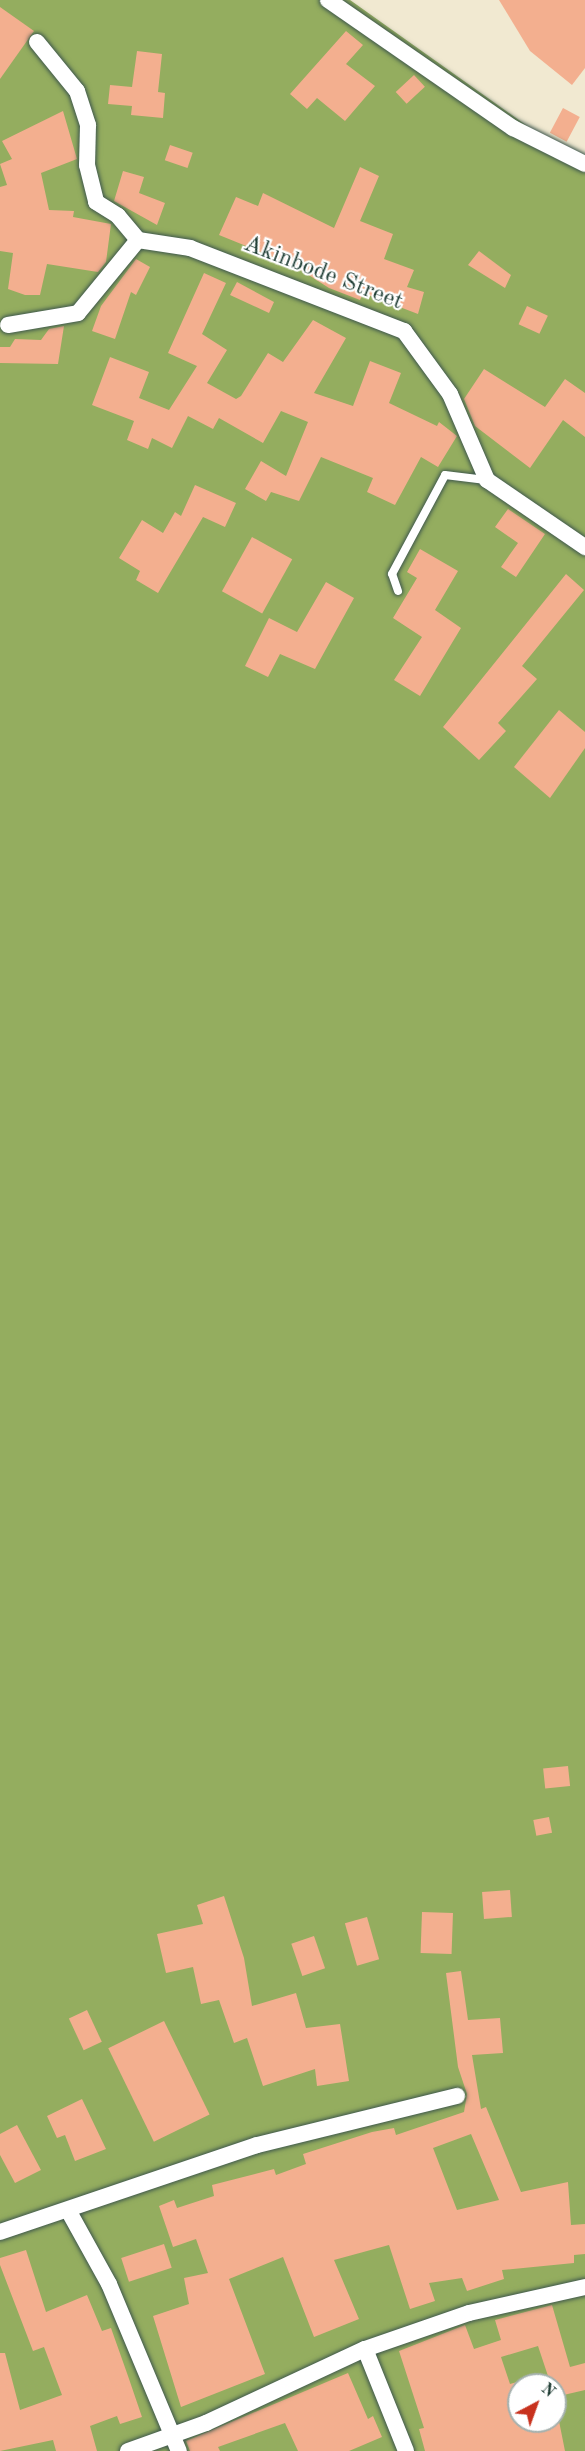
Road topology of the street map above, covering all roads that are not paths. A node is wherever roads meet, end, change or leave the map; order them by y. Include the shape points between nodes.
1 (328, 0) edge
2 (37, 42) dead end
3 (585, 164) edge
4 (138, 240) junction
5 (8, 326) dead end
6 (487, 480) junction
7 (585, 547) edge
8 (398, 591) dead end
9 (457, 2096) dead end
10 (68, 2210) junction
11 (0, 2232) edge
12 (585, 2287) edge
13 (365, 2349) junction
14 (173, 2431) junction
15 (128, 2451) edge
16 (179, 2451) edge
17 (406, 2451) edge

1 - 3 street via 513,128
2 - 4 street via 77,91 88,125 87,165 96,202 118,216
4 - 5 street via 78,313
4 - 6 street, Akinbode Street via 190,248 404,331 450,394
6 - 7 street
6 - 8 lane via 445,475 392,574
9 - 10 street via 257,2145
10 - 11 street
10 - 14 street via 109,2284 156,2405
12 - 13 street via 469,2313
13 - 14 street via 206,2422
13 - 17 street
14 - 15 street
14 - 16 street

